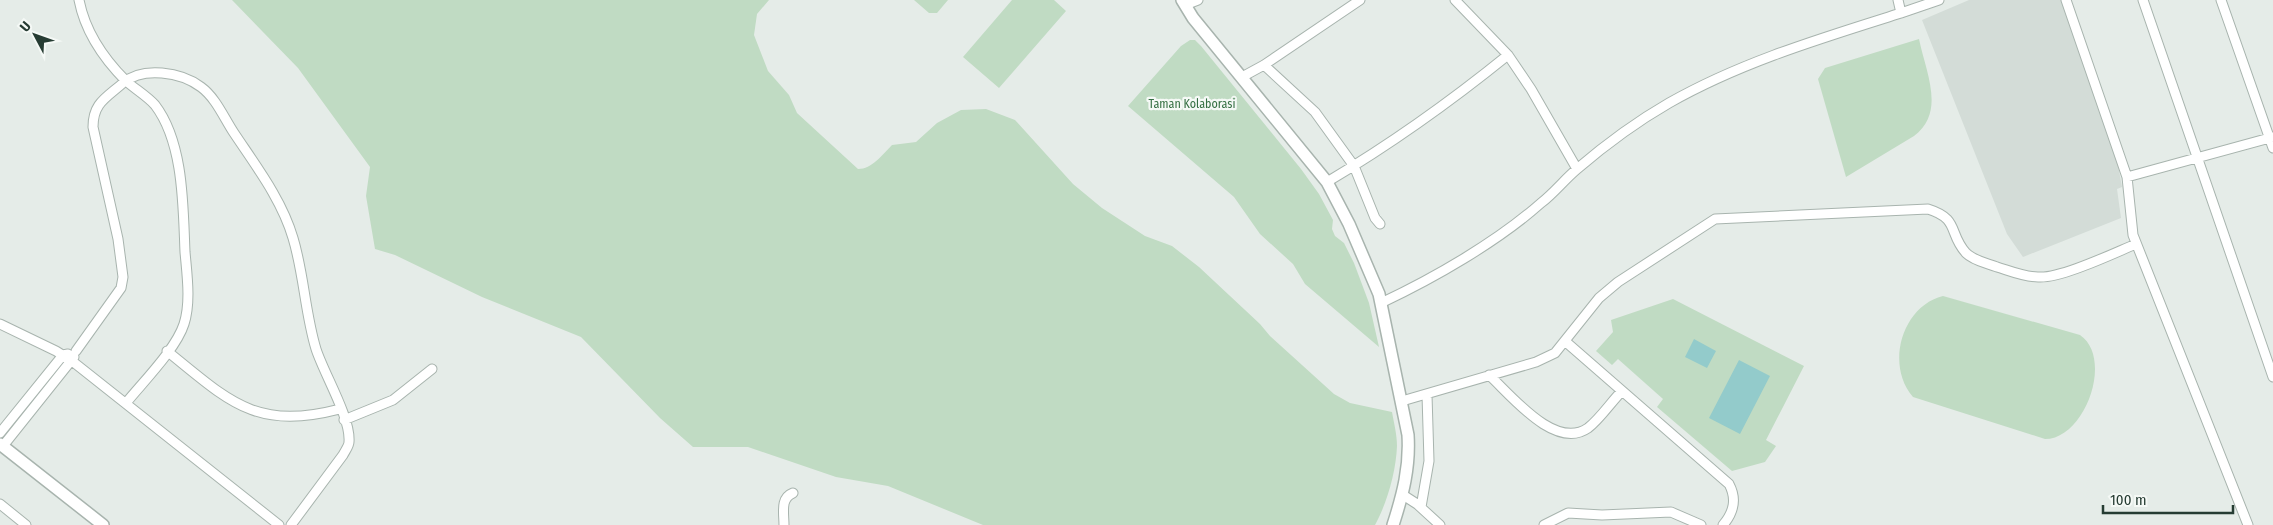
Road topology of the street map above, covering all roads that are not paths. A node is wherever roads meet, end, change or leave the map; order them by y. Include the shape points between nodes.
1 (79, 0) edge
2 (1198, 0) edge
3 (1360, 0) edge
4 (1455, 0) edge
5 (1898, 0) edge
6 (1939, 0) edge
7 (2066, 0) edge
8 (2143, 0) edge
9 (2221, 0) edge
10 (1183, 3) edge
11 (1901, 13) junction
12 (1508, 56) junction
13 (1264, 65) junction
14 (1242, 77) junction
15 (126, 80) junction
16 (2271, 138) edge
17 (2273, 148) edge
18 (2197, 157) junction
19 (1354, 166) junction
20 (1577, 169) junction
21 (2127, 177) junction
22 (1327, 182) junction
23 (1380, 224) dead end
24 (2136, 244) junction
25 (1381, 303) junction
26 (0, 324) edge
27 (1566, 342) junction
28 (76, 351) junction
29 (167, 351) junction
30 (63, 355) junction
31 (72, 361) junction
32 (432, 369) dead end
33 (1489, 375) junction
34 (2273, 377) edge
35 (1622, 391) junction
36 (1427, 395) junction
37 (1402, 401) junction
38 (126, 403) junction
39 (340, 409) junction
40 (344, 420) junction
41 (0, 433) edge
42 (2, 445) edge
43 (793, 493) dead end
44 (1403, 495) junction
45 (0, 504) edge
46 (1421, 507) junction
47 (26, 525) edge
48 (103, 525) edge
49 (279, 525) edge
50 (291, 525) edge
51 (784, 525) edge
52 (1393, 525) edge
53 (1440, 525) edge
54 (1544, 525) edge
55 (1701, 525) edge
56 (1723, 525) edge
57 (2248, 525) edge

1 - 15 street via 91,36
2 - 10 street
3 - 13 street
4 - 12 street
5 - 11 street
6 - 11 street
7 - 21 street
8 - 18 street
9 - 16 street
10 - 14 street
11 - 20 street via 1802,44 1707,83 1668,103
12 - 19 street via 1420,123
12 - 20 street via 1531,88
13 - 14 street
13 - 19 street via 1314,112
14 - 22 street
15 - 28 street via 97,105 93,114 120,256 121,288
15 - 29 street via 154,104 163,118 181,183 188,299 185,322
15 - 39 street via 157,72 193,82 212,98 287,220 294,239 316,350
16 - 17 street
16 - 18 street
18 - 21 street
18 - 34 street
19 - 22 street
19 - 23 street
20 - 25 street via 1540,204 1504,231 1454,264
21 - 24 street
22 - 25 street via 1349,224
24 - 27 street via 2039,278 1971,258 1949,220 1942,213 1928,209 1715,219 1618,282 1599,298
24 - 57 street
25 - 37 street
26 - 30 street
27 - 33 street via 1555,353 1536,362
27 - 35 street
28 - 30 street
28 - 31 street
29 - 38 street
29 - 39 street via 223,396 259,413 294,416
30 - 31 street
30 - 41 street
31 - 38 street
31 - 42 street
32 - 40 street via 393,400
33 - 35 street via 1556,432 1574,433 1588,428
33 - 36 street
35 - 56 street via 1729,484 1735,497 1734,505
36 - 37 street
36 - 46 street via 1429,461
37 - 44 street via 1410,456
38 - 49 street
39 - 40 street
40 - 50 street via 350,443
42 - 48 street
43 - 51 street via 784,501
44 - 46 street
44 - 52 street
45 - 47 street
46 - 53 street
54 - 55 street via 1568,513 1671,512

